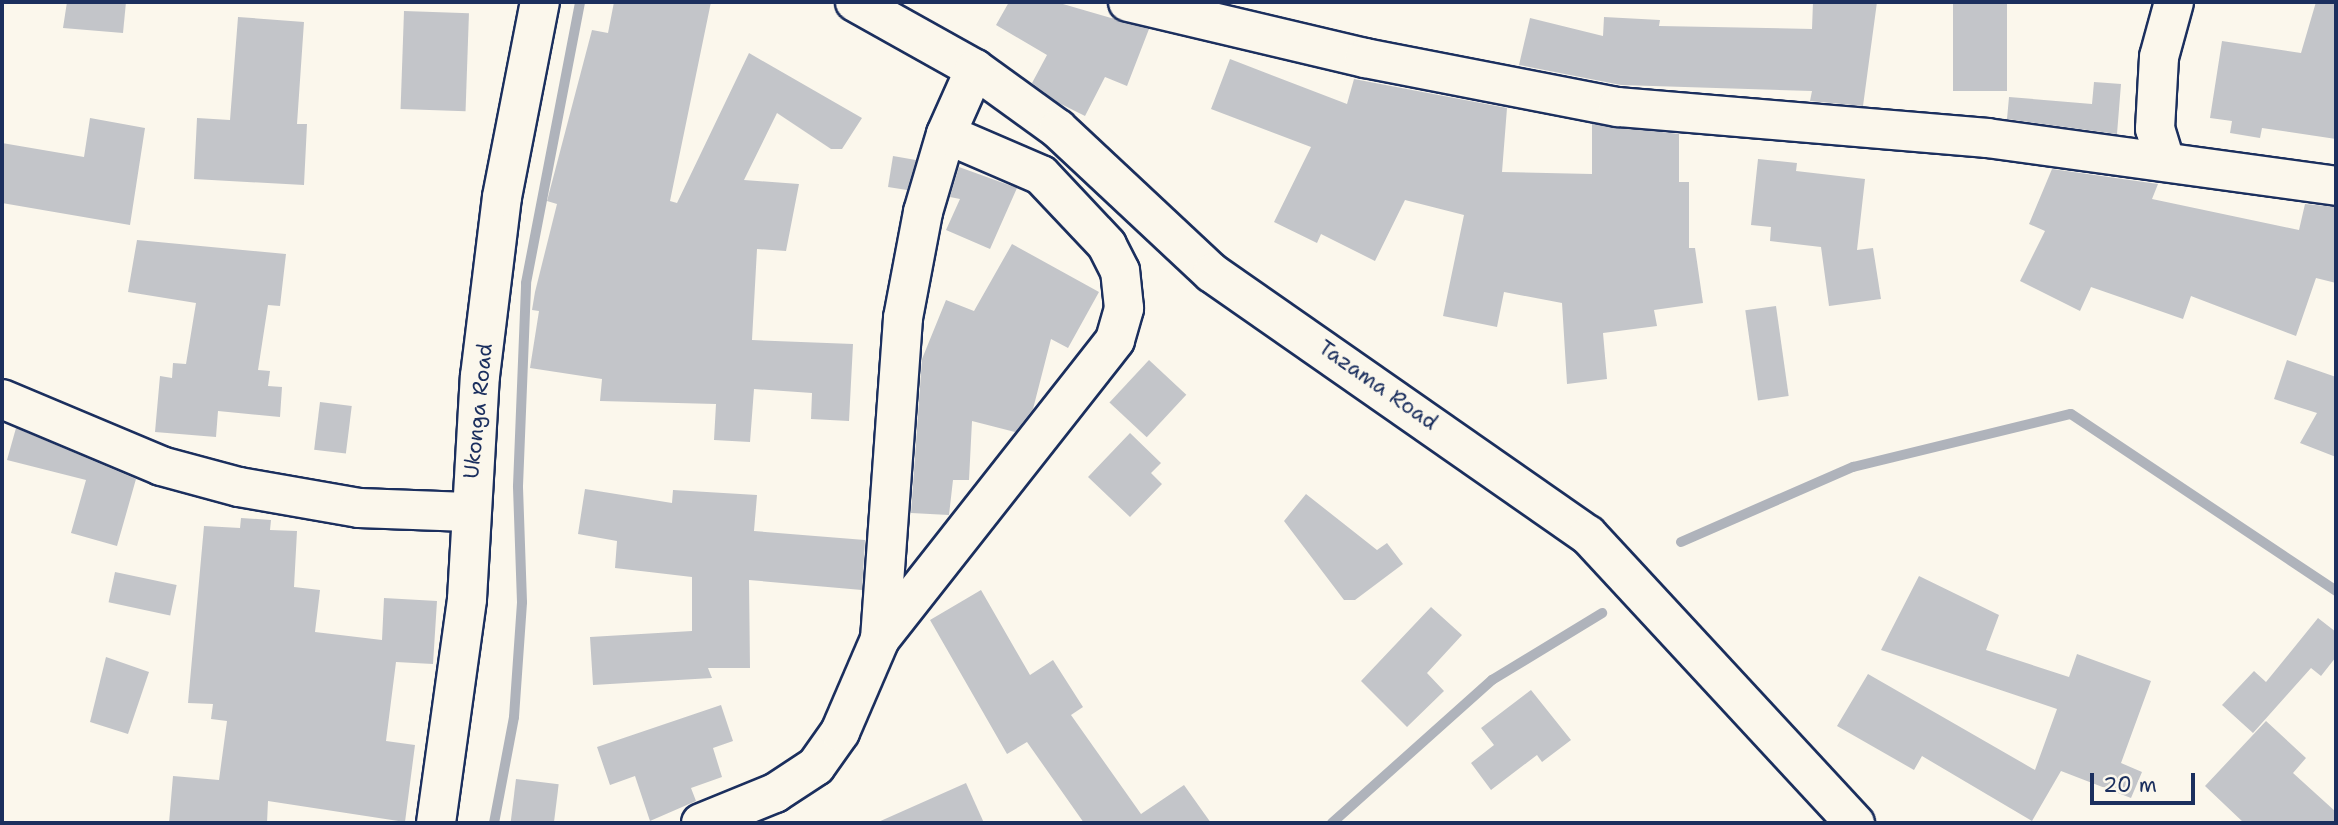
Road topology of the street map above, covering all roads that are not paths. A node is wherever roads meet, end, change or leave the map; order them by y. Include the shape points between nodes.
1 (540, 2) edge
2 (856, 2) edge
3 (1128, 2) edge
4 (2174, 2) edge
5 (975, 69) junction
6 (946, 134) junction
7 (2165, 161) junction
8 (2336, 186) edge
9 (2, 399) edge
10 (468, 512) junction
11 (880, 639) junction
12 (436, 823) edge
13 (701, 823) edge
14 (1855, 823) edge

1 - 10 street, Ukonga Road via 502,197
2 - 5 street, Tazama Road
3 - 7 street via 1327,50 1618,107 1987,138
4 - 7 street via 2159,57 2155,129
5 - 6 street
5 - 14 street, Tazama Road via 1059,129 1212,273 1588,535
6 - 11 street via 903,318
6 - 11 street via 1041,175 1107,245 1120,271 1124,308 1115,340
7 - 8 street
9 - 10 street via 161,466 239,486 359,508
10 - 12 street, Ukonga Road via 467,600
11 - 13 street via 840,732 816,766 775,793

